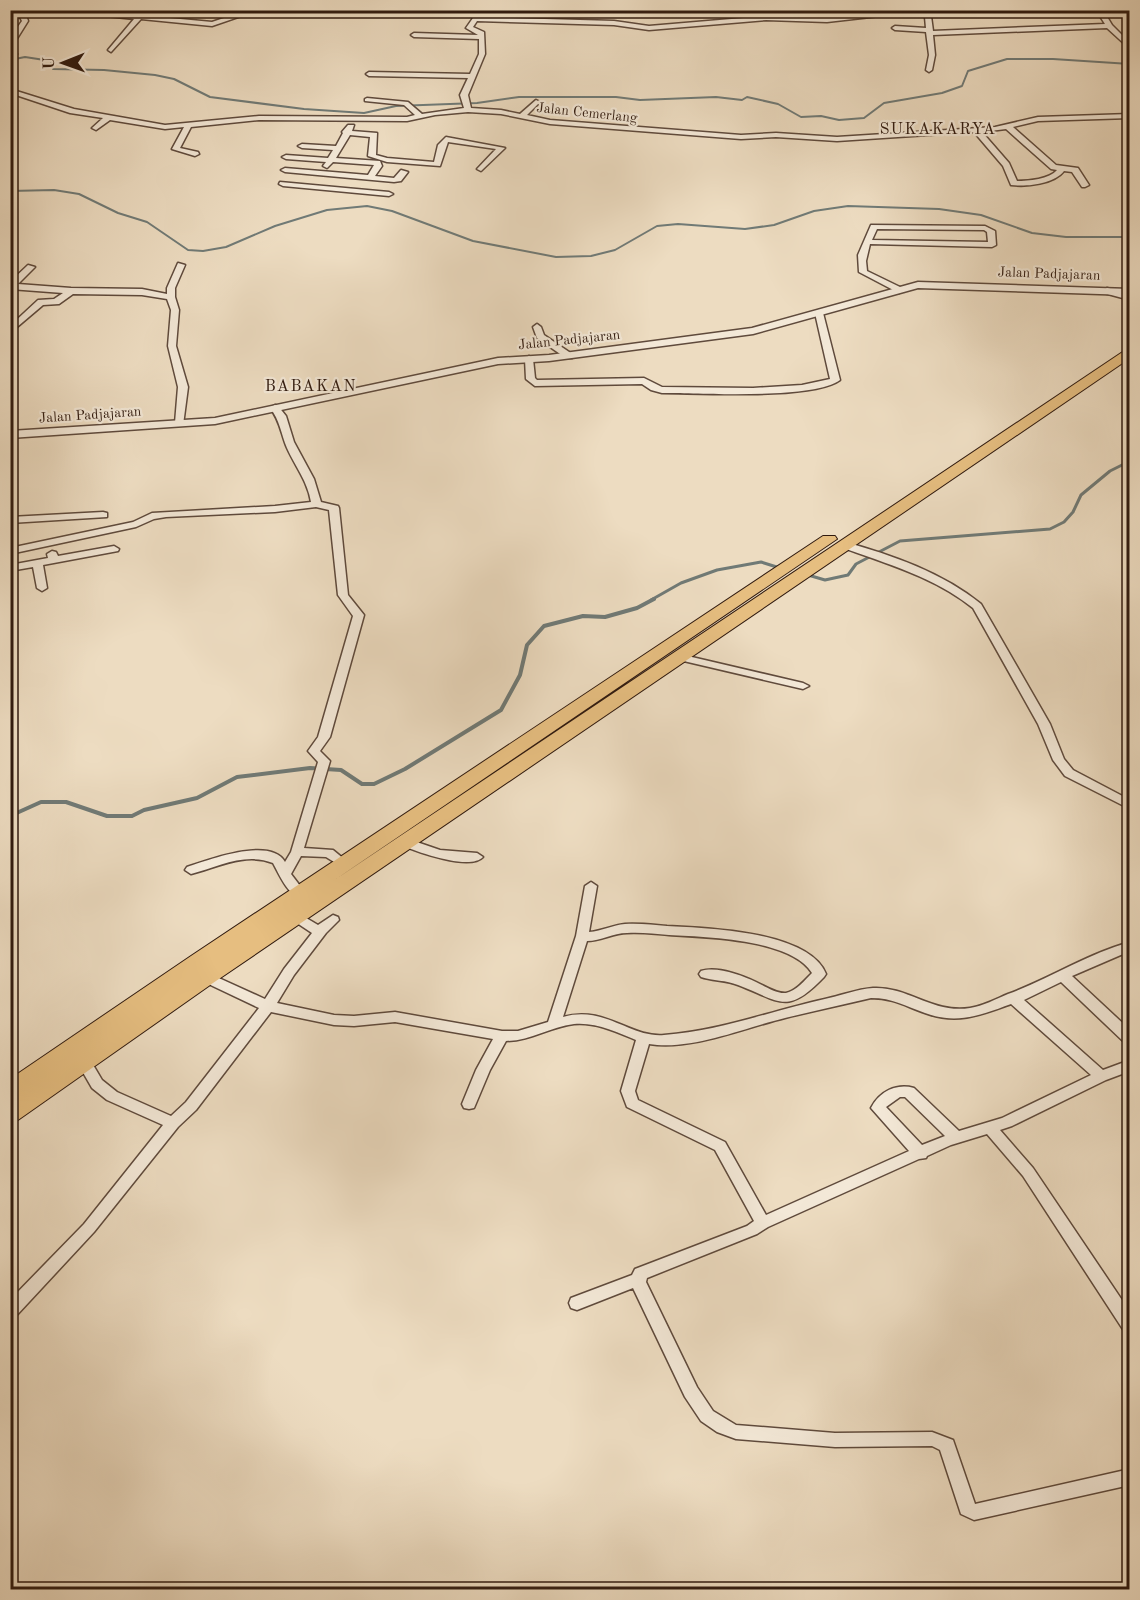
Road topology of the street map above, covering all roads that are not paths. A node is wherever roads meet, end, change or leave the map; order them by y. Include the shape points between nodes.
1 (175, 10) edge
2 (256, 10) edge
3 (503, 10) edge
4 (915, 10) edge
5 (1099, 10) edge
6 (10, 12) edge
7 (53, 12) edge
8 (22, 13) junction
9 (139, 17) junction
10 (167, 20) junction
11 (510, 20) junction
12 (1109, 26) junction
13 (895, 28) dead end
14 (929, 32) junction
15 (414, 35) dead end
16 (483, 37) junction
17 (10, 45) edge
18 (1130, 47) edge
19 (111, 50) dead end
20 (10, 59) edge
21 (929, 70) dead end
22 (369, 74) dead end
23 (472, 76) junction
24 (10, 91) edge
25 (367, 100) dead end
26 (536, 102) dead end
27 (468, 111) junction
28 (420, 116) junction
29 (522, 116) junction
30 (1130, 116) edge
31 (108, 118) junction
32 (357, 120) junction
33 (188, 126) junction
34 (1009, 127) junction
35 (96, 128) dead end
36 (977, 130) junction
37 (346, 132) junction
38 (302, 146) dead end
39 (336, 150) junction
40 (195, 154) dead end
41 (286, 157) dead end
42 (330, 161) junction
43 (377, 164) junction
44 (1062, 168) junction
45 (481, 169) dead end
46 (285, 170) dead end
47 (404, 172) dead end
48 (322, 174) junction
49 (370, 178) junction
50 (283, 184) dead end
51 (1085, 185) dead end
52 (314, 188) junction
53 (389, 194) dead end
54 (868, 242) junction
55 (181, 265) dead end
56 (31, 267) dead end
57 (12, 286) edge
58 (899, 290) junction
59 (71, 291) junction
60 (1107, 291) junction
61 (1130, 292) edge
62 (171, 297) junction
63 (1130, 298) edge
64 (819, 314) junction
65 (537, 327) dead end
66 (10, 331) edge
67 (1123, 349) edge
68 (569, 356) junction
69 (529, 359) junction
70 (275, 408) junction
71 (180, 423) junction
72 (10, 435) edge
73 (316, 504) junction
74 (103, 515) dead end
75 (10, 520) edge
76 (50, 543) junction
77 (845, 545) junction
78 (114, 549) dead end
79 (10, 551) edge
80 (54, 560) junction
81 (38, 563) junction
82 (11, 568) edge
83 (42, 588) dead end
84 (679, 657) junction
85 (803, 686) dead end
86 (1130, 805) edge
87 (405, 842) junction
88 (297, 852) junction
89 (477, 857) dead end
90 (344, 864) junction
91 (190, 870) dead end
92 (285, 874) junction
93 (591, 886) dead end
94 (301, 895) junction
95 (296, 916) junction
96 (333, 920) dead end
97 (319, 932) junction
98 (582, 936) junction
99 (1130, 946) edge
100 (706, 974) dead end
101 (1062, 975) junction
102 (205, 977) junction
103 (1013, 998) junction
104 (268, 1006) junction
105 (554, 1023) junction
106 (502, 1036) junction
107 (644, 1038) junction
108 (1130, 1040) edge
109 (84, 1062) junction
110 (1130, 1065) edge
111 (1101, 1076) junction
112 (10, 1091) edge
113 (469, 1104) dead end
114 (10, 1114) edge
115 (174, 1123) junction
116 (990, 1128) junction
117 (956, 1137) junction
118 (921, 1154) junction
119 (763, 1223) junction
120 (638, 1279) junction
121 (577, 1303) dead end
122 (10, 1311) edge
123 (1130, 1326) edge
124 (1130, 1477) edge

1 - 10 street
2 - 10 street via 215,24
3 - 11 street via 500,17
4 - 11 street via 827,20 766,18 649,28
4 - 14 street via 927,15
5 - 12 street
6 - 8 street
7 - 8 street
7 - 9 street
8 - 17 street via 25,25
9 - 10 street
9 - 19 street
11 - 16 street via 475,20 469,28 481,32
12 - 14 street
12 - 18 street
13 - 14 street
14 - 21 street
15 - 16 street
16 - 23 street
17 - 20 street via 14,54
22 - 23 street
23 - 27 street via 464,95
24 - 31 street, Jalan Cemerlang
25 - 28 street via 406,103
26 - 29 street
27 - 28 street, Jalan Cemerlang
27 - 29 street, Jalan Cemerlang
28 - 32 street, Jalan Cemerlang via 407,120
29 - 36 street, Jalan Cemerlang via 563,124 741,137 837,139
30 - 34 street, Jalan Cemerlang via 1038,118
31 - 33 street, Jalan Cemerlang via 156,126
31 - 35 street
32 - 33 street, Jalan Cemerlang via 259,118
32 - 37 street
33 - 40 street via 177,148
34 - 36 street, Jalan Cemerlang
34 - 44 street via 1054,167
36 - 44 street via 1006,165 1014,183 1037,182 1056,176
37 - 39 street
37 - 45 street via 374,135 372,156 396,161 437,164 446,139 501,148
38 - 39 street
39 - 42 street
39 - 43 street via 369,158
41 - 42 street
42 - 43 street
42 - 48 street
43 - 49 street
44 - 51 street via 1075,170
46 - 48 street
47 - 49 street via 396,179
48 - 49 street
48 - 52 street
50 - 52 street
52 - 53 street
54 - 54 street via 874,227 886,226 985,228 991,231 993,243
54 - 58 street via 862,272
55 - 62 street
56 - 57 street
57 - 59 street
58 - 60 street, Jalan Padjajaran via 929,284
58 - 64 street, Jalan Padjajaran
59 - 62 street via 142,292
59 - 66 street via 56,302 41,302
60 - 61 street, Jalan Padjajaran
60 - 63 street
62 - 71 street via 175,310 172,346 183,387
64 - 68 street, Jalan Padjajaran via 753,331
64 - 69 street via 836,380 826,386 662,390 644,381 538,383 531,379
65 - 68 street via 540,336
67 - 77 main road
67 - 90 main road
68 - 69 street, Jalan Padjajaran
69 - 70 street, Jalan Padjajaran via 452,369
70 - 71 street, Jalan Padjajaran via 215,421
70 - 73 street via 286,423 288,441 308,477
71 - 72 street, Jalan Padjajaran
73 - 76 street via 152,516 136,524
73 - 88 street via 334,508 343,595 359,615 324,737 314,751 324,761
74 - 75 street
76 - 79 street
76 - 80 street
77 - 84 main road
77 - 86 street via 963,593 977,606 1069,773
78 - 80 street
80 - 81 street
81 - 82 street
81 - 83 street
84 - 85 street
84 - 87 main road
87 - 89 street via 453,858
87 - 95 main road
88 - 90 street via 323,852
88 - 92 street
90 - 94 main road
91 - 92 street via 248,854 262,854 278,860
92 - 94 street
93 - 98 street
94 - 112 main road
95 - 97 street
95 - 102 main road
96 - 97 street
97 - 104 street
98 - 100 street via 594,938 629,928 756,939 802,956 819,970 800,993 779,999 736,979
98 - 105 street
99 - 101 street
101 - 103 street
101 - 108 street
102 - 104 street
102 - 109 main road
103 - 107 street via 960,1015 930,1010 889,993 871,993 701,1036 661,1041
103 - 111 street
104 - 106 street via 334,1020 411,1018
104 - 115 street
105 - 106 street via 518,1036
105 - 107 street via 574,1019 605,1022
106 - 113 street
107 - 119 street via 629,1098 720,1146
109 - 114 main road
109 - 115 street via 97,1084 112,1095
110 - 111 street
111 - 116 street
115 - 122 street via 88,1228
116 - 117 street
116 - 123 street via 1028,1172
117 - 118 street
117 - 118 street via 903,1090 878,1108
118 - 119 street
119 - 120 street via 642,1271
120 - 121 street
120 - 124 street via 696,1400 707,1416 736,1432 835,1440 942,1441 947,1445 967,1508 974,1512

